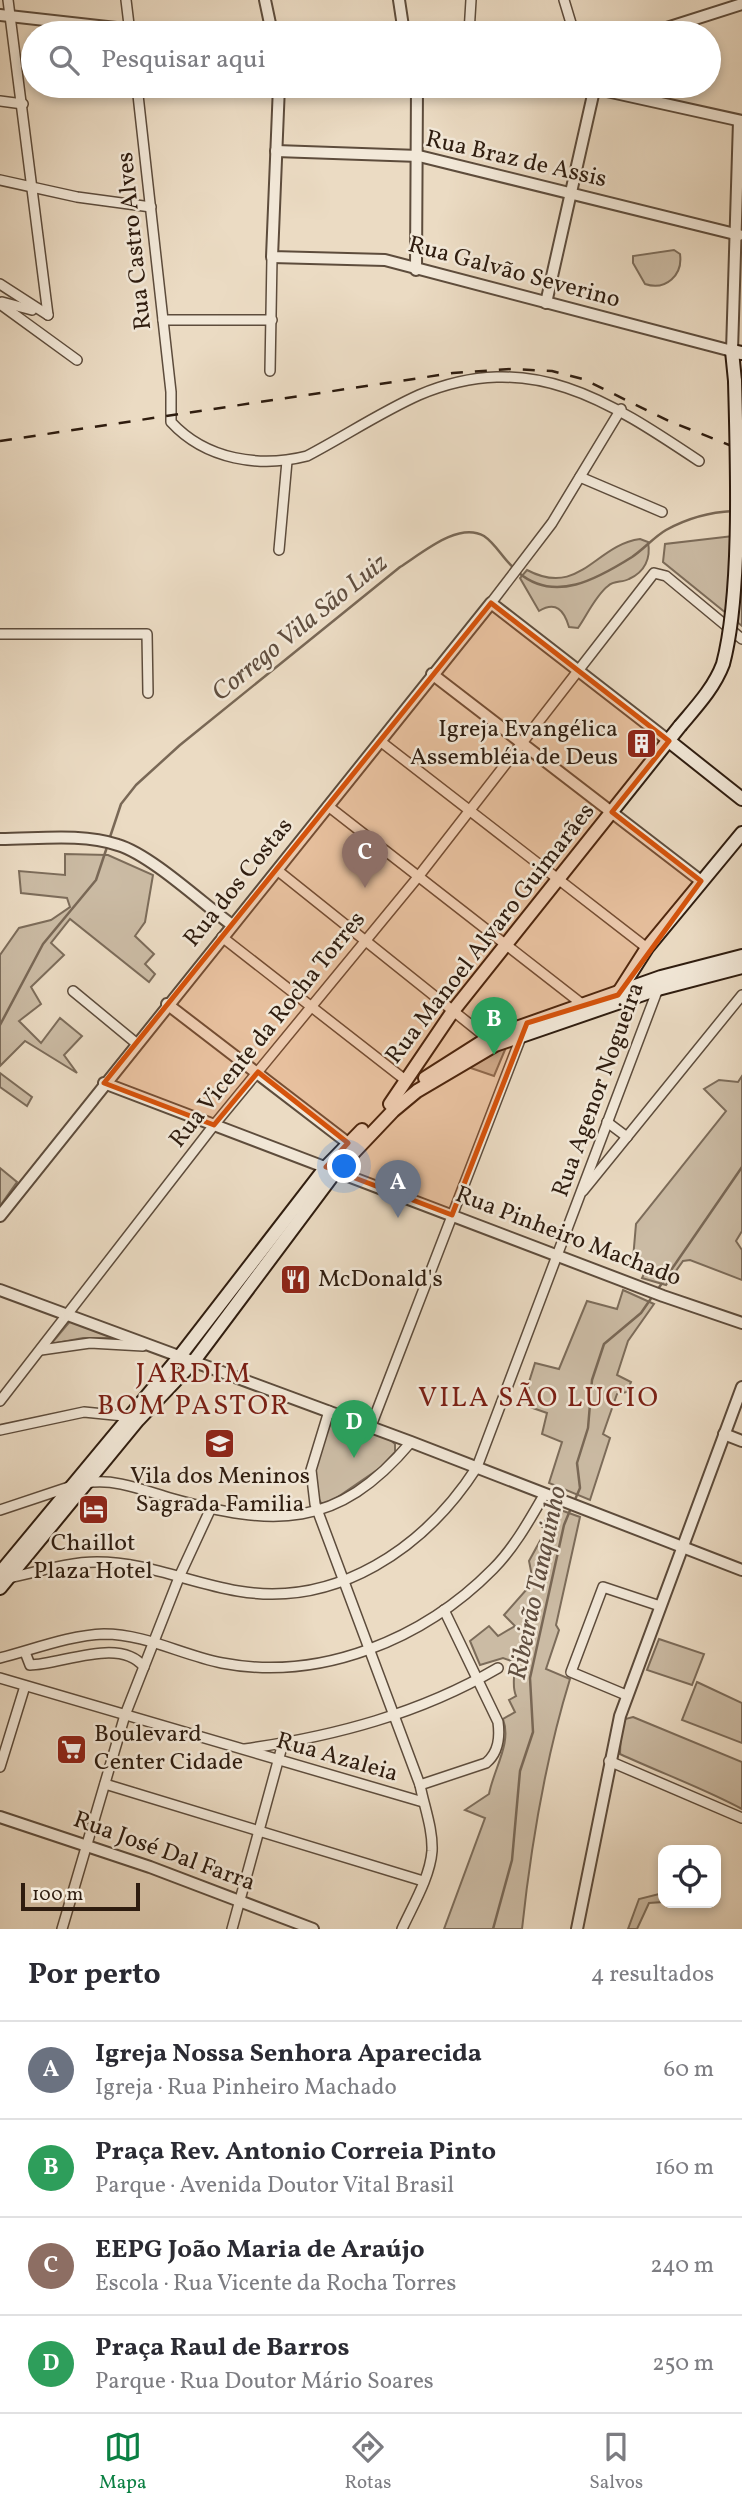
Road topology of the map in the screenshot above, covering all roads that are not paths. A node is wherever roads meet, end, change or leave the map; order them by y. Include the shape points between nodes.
1 (8, 0) edge
2 (126, 0) edge
3 (265, 0) edge
4 (399, 0) edge
5 (471, 0) edge
6 (564, 0) edge
7 (742, 4) edge
8 (5, 16) edge
9 (47, 21) edge
10 (129, 21) edge
11 (269, 21) edge
12 (402, 21) edge
13 (470, 21) edge
14 (571, 21) edge
15 (689, 21) edge
16 (21, 94) edge
17 (22, 98) edge
18 (138, 98) edge
19 (278, 98) edge
20 (417, 98) edge
21 (589, 98) edge
22 (640, 98) edge
23 (0, 101) edge
24 (23, 104) junction
25 (741, 121) edge
26 (276, 151) junction
27 (419, 156) junction
28 (0, 180) edge
29 (33, 187) junction
30 (572, 193) junction
31 (151, 207) junction
32 (739, 235) edge
33 (272, 257) junction
34 (416, 270) junction
35 (0, 284) edge
36 (0, 303) edge
37 (546, 303) junction
38 (37, 309) junction
39 (163, 320) junction
40 (272, 320) junction
41 (737, 352) edge
42 (78, 360) dead end
43 (270, 371) dead end
44 (621, 409) junction
45 (287, 461) junction
46 (699, 461) dead end
47 (580, 477) junction
48 (662, 512) dead end
49 (279, 550) dead end
50 (491, 603) junction
51 (0, 634) edge
52 (742, 639) edge
53 (579, 670) junction
54 (432, 674) junction
55 (148, 693) dead end
56 (380, 741) junction
57 (669, 741) junction
58 (523, 743) junction
59 (742, 799) edge
60 (328, 806) junction
61 (471, 810) junction
62 (612, 812) junction
63 (742, 833) edge
64 (0, 839) edge
65 (277, 870) junction
66 (418, 877) junction
67 (558, 880) junction
68 (701, 881) junction
69 (232, 925) junction
70 (222, 937) junction
71 (365, 941) junction
72 (508, 943) junction
73 (647, 948) junction
74 (742, 956) edge
75 (742, 967) edge
76 (659, 983) junction
77 (73, 991) dead end
78 (742, 995) edge
79 (615, 1000) junction
80 (167, 1004) junction
81 (582, 1004) junction
82 (311, 1009) junction
83 (453, 1011) junction
84 (524, 1030) junction
85 (492, 1042) junction
86 (136, 1043) junction
87 (258, 1072) junction
88 (404, 1079) junction
89 (104, 1083) junction
90 (390, 1104) junction
91 (607, 1122) junction
92 (214, 1125) junction
93 (626, 1137) junction
94 (348, 1143) junction
95 (589, 1167) junction
96 (603, 1167) junction
97 (331, 1169) junction
98 (580, 1195) junction
99 (452, 1215) junction
100 (0, 1216) edge
101 (559, 1257) junction
102 (0, 1290) edge
103 (70, 1314) junction
104 (742, 1323) edge
105 (153, 1347) junction
106 (41, 1350) junction
107 (180, 1356) junction
108 (194, 1361) junction
109 (742, 1387) edge
110 (0, 1401) edge
111 (329, 1411) junction
112 (134, 1418) junction
113 (371, 1426) junction
114 (0, 1430) edge
115 (724, 1434) junction
116 (742, 1441) edge
117 (411, 1442) junction
118 (477, 1467) junction
119 (90, 1482) junction
120 (74, 1486) junction
121 (544, 1495) junction
122 (211, 1508) junction
123 (0, 1510) edge
124 (317, 1512) junction
125 (681, 1547) junction
126 (742, 1570) edge
127 (180, 1575) junction
128 (2, 1580) edge
129 (344, 1583) junction
130 (660, 1606) junction
131 (444, 1611) junction
132 (154, 1642) junction
133 (370, 1649) junction
134 (25, 1652) junction
135 (0, 1658) edge
136 (144, 1667) junction
137 (498, 1668) dead end
138 (0, 1678) edge
139 (478, 1680) junction
140 (26, 1686) junction
141 (626, 1695) junction
142 (125, 1715) junction
143 (396, 1716) junction
144 (283, 1743) junction
145 (240, 1749) junction
146 (279, 1762) junction
147 (610, 1762) junction
148 (0, 1766) edge
149 (105, 1784) junction
150 (420, 1785) junction
151 (423, 1802) junction
152 (0, 1817) edge
153 (742, 1818) edge
154 (260, 1831) junction
155 (87, 1845) junction
156 (423, 1881) junction
157 (239, 1900) junction
158 (62, 1929) edge
159 (232, 1929) edge
160 (313, 1929) edge
161 (402, 1929) edge
162 (577, 1929) edge

1 - 8 street
2 - 10 street
3 - 11 street
4 - 12 street
5 - 13 street
6 - 14 street
7 - 15 street
8 - 9 street
8 - 16 street
17 - 24 street
18 - 31 street, Rua Castro Alves
19 - 26 street
20 - 27 street
21 - 30 street
22 - 25 street
23 - 24 street
24 - 29 street
25 - 32 street
26 - 27 street, Rua Braz de Assis
26 - 33 street
27 - 30 street, Rua Braz de Assis
27 - 34 street
28 - 29 street
29 - 31 street
29 - 38 street via 48,316
30 - 32 street, Rua Braz de Assis
30 - 37 street
31 - 39 street, Rua Castro Alves
32 - 41 street
33 - 34 street, Rua Galvão Severino via 365,258
33 - 40 street
34 - 37 street, Rua Galvão Severino
35 - 38 street
36 - 38 street
36 - 42 street
37 - 41 street, Rua Galvão Severino
39 - 40 street
39 - 45 street, Rua Castro Alves via 171,422 182,433 238,460
40 - 43 street
41 - 57 main road, Rua Manoel Alvaro Guimarães, bridge via 735,616 722,667
44 - 45 street, Rua Castro Alves via 530,379 465,380 397,405 307,456
44 - 46 street, Rua Castro Alves
44 - 47 street, Rua dos Costas
45 - 49 street
47 - 48 street
47 - 50 street, Rua dos Costas via 523,565
50 - 53 street
50 - 54 street, Rua dos Costas
51 - 55 street via 147,634
52 - 53 street, Rua Vicente da Rocha Torres via 666,576 654,573
53 - 57 street
53 - 58 street, Rua Vicente da Rocha Torres
54 - 56 street, Rua dos Costas
54 - 58 street
56 - 60 street, Rua dos Costas
56 - 61 street
57 - 59 main road
57 - 62 main road, Rua Manoel Alvaro Guimarães
58 - 61 street, Rua Vicente da Rocha Torres
58 - 62 street
60 - 65 street, Rua dos Costas
60 - 66 street
61 - 66 street, Rua Vicente da Rocha Torres
61 - 67 street
62 - 67 main road, Rua Manoel Alvaro Guimarães
62 - 68 street
63 - 68 main road
64 - 69 street via 120,845
65 - 69 street, Rua dos Costas
65 - 71 street
66 - 71 street, Rua Vicente da Rocha Torres
66 - 72 street
67 - 72 main road, Rua Manoel Alvaro Guimarães
67 - 73 street
68 - 73 main road
69 - 70 street, Rua dos Costas
70 - 80 street, Rua dos Costas
70 - 82 street
71 - 82 street, Rua Vicente da Rocha Torres
71 - 83 street
72 - 81 street
72 - 83 main road, Rua Manoel Alvaro Guimarães
73 - 79 main road
74 - 76 main road
75 - 76 main road
76 - 79 main road
76 - 91 street, Rua Agenor Nogueira
77 - 86 street
78 - 93 street
79 - 81 main road
79 - 84 main road
80 - 86 street, Rua dos Costas
80 - 87 street
81 - 84 main road
82 - 87 street, Rua Vicente da Rocha Torres
82 - 88 street
83 - 85 street
83 - 88 main road, Rua Manoel Alvaro Guimarães
84 - 85 main road
84 - 99 street
85 - 90 main road via 443,1063
85 - 97 main road via 417,1091
86 - 89 street, Rua dos Costas
87 - 92 street, Rua Vicente da Rocha Torres
87 - 94 street
88 - 90 main road, Rua Manoel Alvaro Guimarães
89 - 92 street, Rua Pinheiro Machado
89 - 100 street, Rua dos Costas
90 - 94 main road
91 - 93 street
91 - 95 street, Rua Agenor Nogueira
92 - 97 street, Rua Pinheiro Machado
92 - 103 street, Rua Vicente da Rocha Torres
93 - 96 street
94 - 97 main road
95 - 96 street
95 - 98 street, Rua Agenor Nogueira
96 - 98 street
97 - 99 street, Rua Pinheiro Machado
97 - 107 main road
97 - 108 main road
98 - 101 street, Rua Agenor Nogueira
99 - 101 street, Rua Pinheiro Machado
99 - 113 street
101 - 104 street, Rua Pinheiro Machado
101 - 118 street, Rua Agenor Nogueira
102 - 103 street
103 - 105 street
103 - 106 street, Rua Vicente da Rocha Torres
105 - 106 street via 103,1343
105 - 107 street
106 - 110 street, Rua Vicente da Rocha Torres
107 - 108 street
107 - 112 main road
108 - 111 street
108 - 112 main road
109 - 115 street
111 - 113 street
111 - 124 street via 311,1470
112 - 114 street via 84,1412
112 - 119 main road
112 - 120 main road
113 - 117 street
115 - 116 street
115 - 125 street
117 - 118 street
117 - 124 street via 363,1488
118 - 121 street
118 - 129 street, Rua Agenor Nogueira via 439,1519 416,1539
119 - 120 street
119 - 122 street via 112,1482
119 - 128 main road
120 - 123 street
120 - 128 main road
121 - 125 street
121 - 131 street via 495,1568
122 - 124 street via 258,1516
122 - 127 street
124 - 129 street
125 - 126 street
125 - 130 street
127 - 128 street, Rua Agenor Nogueira via 96,1562
127 - 129 street, Rua Agenor Nogueira via 238,1591 270,1594 292,1595
127 - 132 street
129 - 133 street
130 - 141 street
130 - 141 street via 603,1587 570,1672
131 - 133 street
131 - 139 street
132 - 133 street via 222,1663 259,1666 328,1661
132 - 134 street via 99,1634
132 - 136 street
133 - 143 street
134 - 135 street
134 - 136 street via 30,1665 109,1652 140,1661
136 - 142 street
137 - 139 street
138 - 140 street, Rua Azaleia
139 - 143 street
139 - 150 street, Rua Azaleia via 498,1721 494,1756 486,1763
140 - 142 street, Rua Azaleia
140 - 148 street
141 - 147 street
142 - 145 street, Rua Azaleia
142 - 149 street
143 - 144 street
143 - 150 street
144 - 145 street
144 - 146 street
145 - 146 street, Rua Azaleia
146 - 151 street, Rua Azaleia
146 - 154 street
147 - 153 street
147 - 162 street
149 - 154 street
149 - 155 street
150 - 151 street
151 - 156 street via 432,1850
152 - 155 street, Rua José Dal Farra
154 - 156 street
154 - 157 street
155 - 157 street, Rua José Dal Farra
155 - 158 street
156 - 161 street
157 - 159 street
157 - 160 street, Rua José Dal Farra

